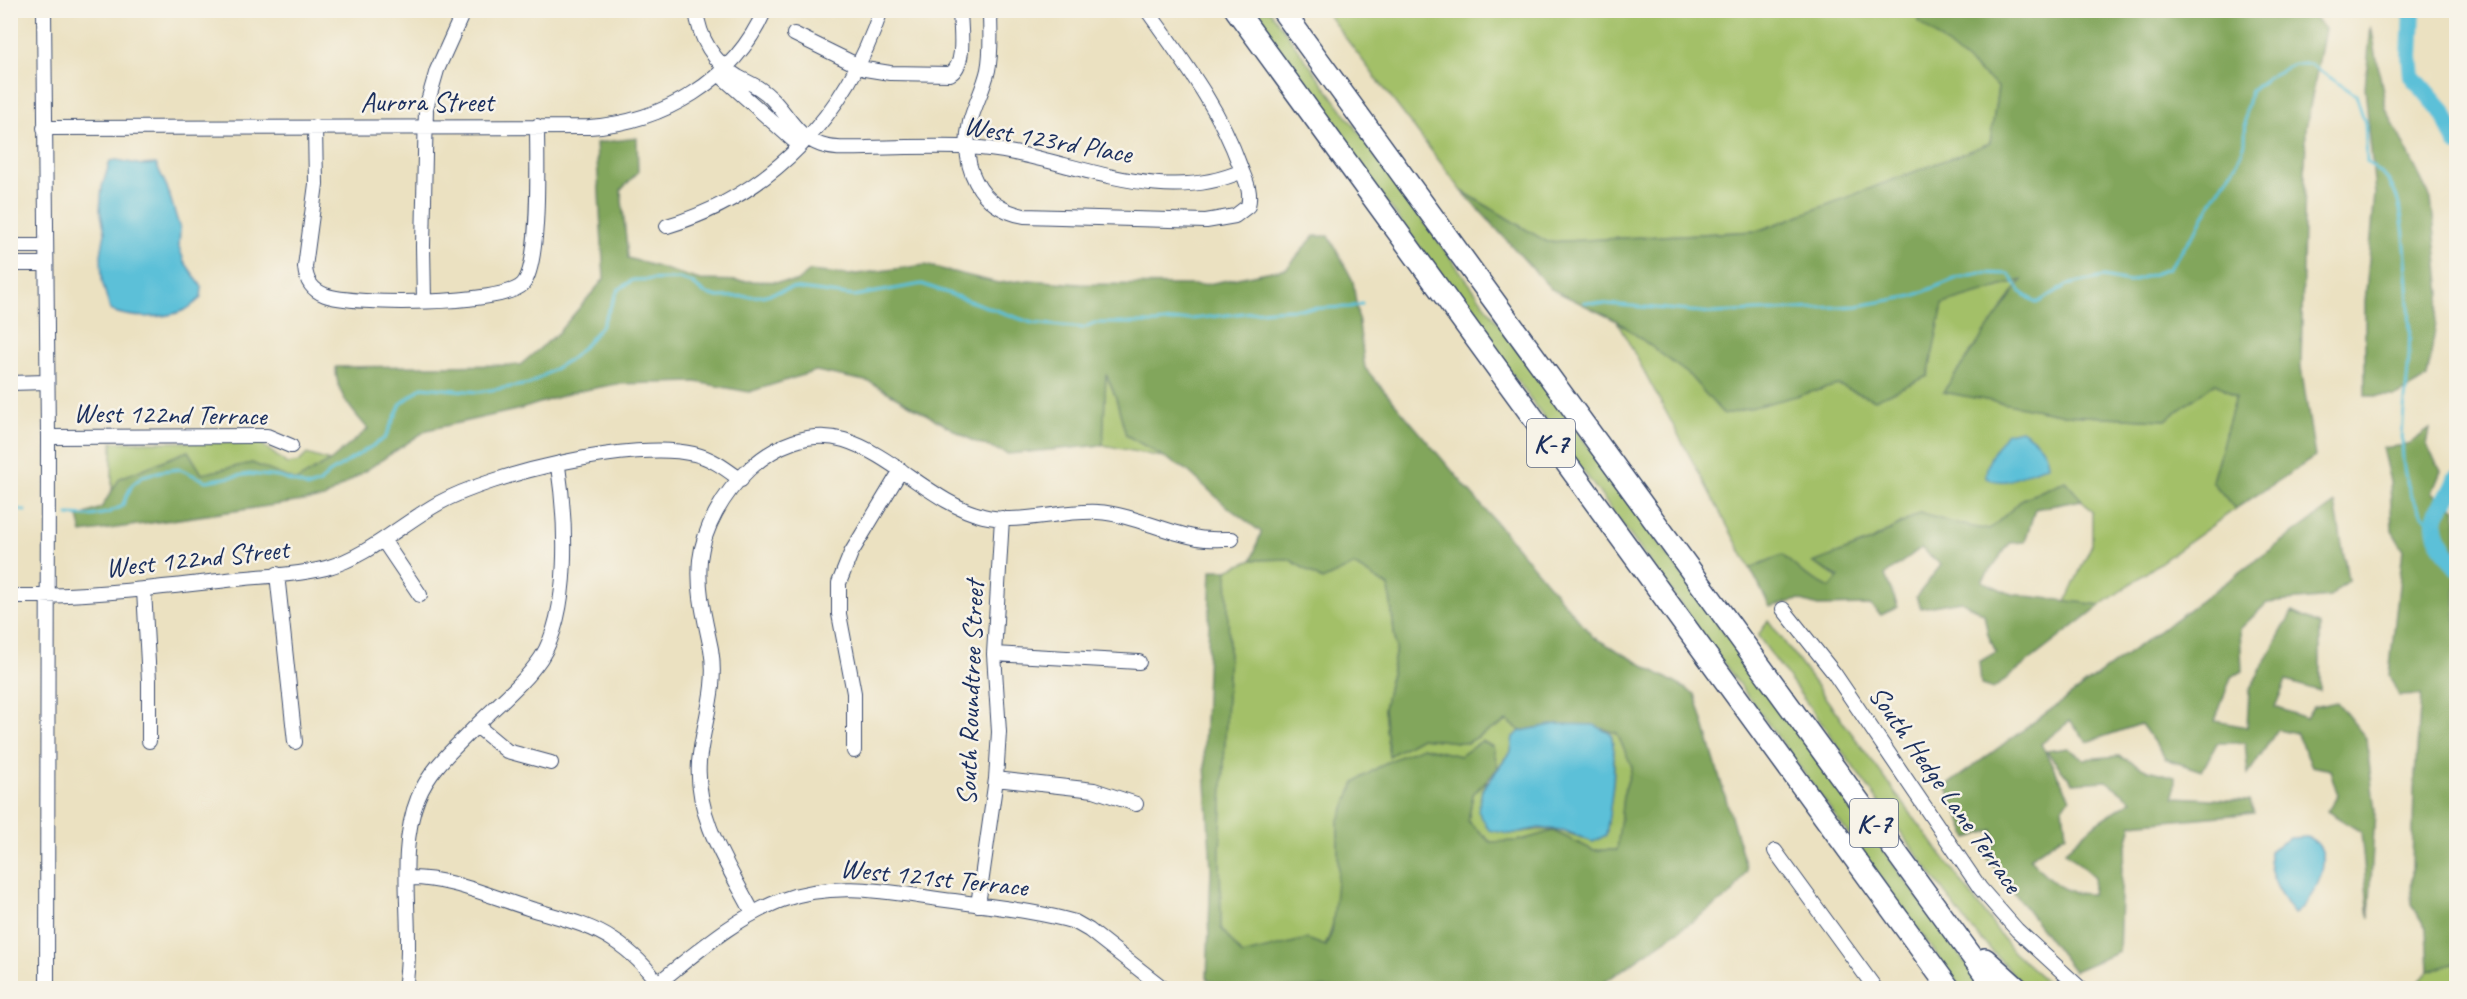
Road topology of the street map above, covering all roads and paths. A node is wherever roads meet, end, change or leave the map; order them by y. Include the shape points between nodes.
1 (44, 10) edge
2 (464, 10) edge
3 (696, 10) edge
4 (765, 10) edge
5 (881, 10) edge
6 (960, 10) edge
7 (990, 10) edge
8 (1147, 10) edge
9 (1236, 10) edge
10 (1282, 10) edge
11 (794, 34) dead end
12 (738, 53) junction
13 (859, 66) junction
14 (722, 71) junction
15 (750, 82) junction
16 (537, 126) junction
17 (315, 127) junction
18 (426, 127) junction
19 (44, 128) junction
20 (809, 139) junction
21 (968, 147) junction
22 (1242, 171) junction
23 (667, 226) dead end
24 (10, 246) edge
25 (45, 246) junction
26 (10, 264) edge
27 (46, 264) junction
28 (424, 301) junction
29 (47, 382) junction
30 (10, 383) edge
31 (48, 437) junction
32 (291, 446) dead end
33 (558, 466) junction
34 (901, 470) junction
35 (741, 480) junction
36 (1002, 518) junction
37 (1232, 539) dead end
38 (383, 540) junction
39 (277, 574) junction
40 (144, 590) junction
41 (420, 595) dead end
42 (10, 596) edge
43 (48, 596) junction
44 (1783, 609) dead end
45 (994, 654) junction
46 (1139, 662) dead end
47 (477, 726) junction
48 (149, 741) dead end
49 (295, 742) dead end
50 (854, 751) dead end
51 (551, 763) dead end
52 (996, 779) junction
53 (1136, 804) dead end
54 (1775, 850) dead end
55 (408, 878) junction
56 (978, 904) junction
57 (753, 913) junction
58 (1951, 929) junction
59 (1921, 950) junction
60 (659, 986) edge
61 (47, 988) edge
62 (405, 988) edge
63 (1163, 988) edge
64 (1875, 988) edge
65 (1942, 988) edge
66 (1949, 988) edge
67 (1995, 988) edge
68 (2017, 988) edge
69 (2080, 988) edge

1 - 19 street
2 - 18 street via 429,93
3 - 14 street via 697,23
4 - 12 street, Aurora Street
5 - 13 street
6 - 13 street via 960,57 954,72 890,74
7 - 21 street via 988,68 970,123
8 - 22 street via 1210,99
9 - 59 highway, K-7
10 - 58 highway, K-7
11 - 13 street
12 - 14 street, Aurora Street
12 - 15 street via 740,69
13 - 20 street via 834,108
14 - 15 street, West 123rd Place
14 - 16 street, Aurora Street via 677,103 631,121 589,127
14 - 20 street, West 123rd Place via 793,140
15 - 20 street, West 123rd Place via 771,98 788,121
16 - 18 street, Aurora Street
16 - 28 street via 533,247 528,277 504,295
17 - 18 street, Aurora Street
17 - 19 street, Aurora Street
17 - 28 street via 316,184 305,267 310,285 333,297 378,302
18 - 28 street
19 - 25 street
20 - 21 street, West 123rd Place via 836,148
20 - 23 street via 759,182 700,214
21 - 22 street, West 123rd Place via 1158,184 1198,184
21 - 22 street via 968,164 976,186 1000,209 1024,216 1191,222 1227,218 1248,206 1250,190
24 - 25 street
25 - 27 street
26 - 27 street
27 - 29 street
29 - 30 street
29 - 31 street
31 - 32 street, West 122nd Terrace via 267,436
31 - 43 street
33 - 35 street, West 122nd Street via 616,452 683,452 711,459
33 - 38 street, West 122nd Street via 467,490 409,521
33 - 47 street via 562,494 562,590 556,624 531,671
34 - 35 street via 844,440 812,438 774,450
34 - 36 street via 967,510
34 - 50 street via 851,553 839,583 839,614 854,693
35 - 57 street via 713,519 700,560 699,588 713,677 699,771 710,831
36 - 37 street via 1099,512 1199,538
36 - 45 street, South Roundtree Street
38 - 39 street, West 122nd Street via 338,564
38 - 41 street
39 - 40 street, West 122nd Street
39 - 49 street
40 - 43 street, West 122nd Street
40 - 48 street
42 - 43 street, West 122nd Street
43 - 61 street
44 - 69 street, South Hedge Lane Terrace via 1834,673 1980,888 2017,930
45 - 46 street
45 - 52 street, South Roundtree Street via 999,732
47 - 51 street via 507,750
47 - 55 street via 436,768 418,797 410,832
52 - 53 street via 1094,790
52 - 56 street, South Roundtree Street
54 - 64 street
55 - 60 street, West 121st Terrace via 444,881 581,924 620,945 649,971
55 - 62 street
56 - 57 street, West 121st Terrace via 845,888 793,897
56 - 63 street, West 121st Terrace via 1075,922
57 - 60 street, West 121st Terrace
58 - 67 highway, K-7
58 - 68 highway
59 - 65 highway
59 - 66 highway, K-7

